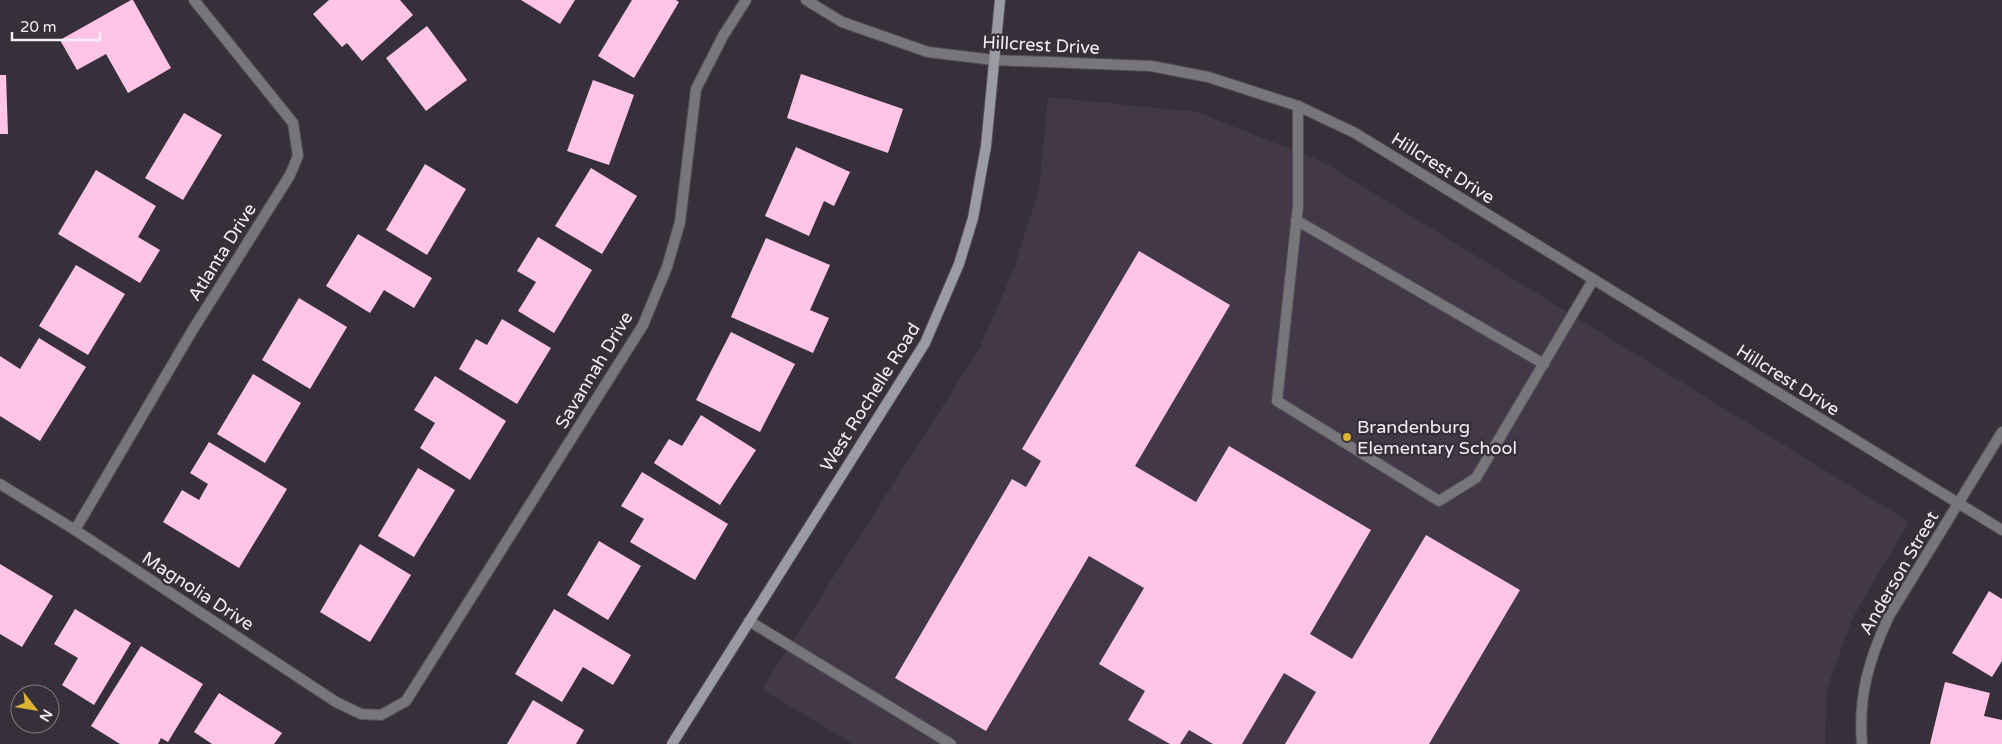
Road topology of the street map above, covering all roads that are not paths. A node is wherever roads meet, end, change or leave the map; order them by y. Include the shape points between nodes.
1 (194, 0) edge
2 (746, 0) edge
3 (806, 0) edge
4 (1000, 0) edge
5 (994, 60) junction
6 (1298, 106) junction
7 (1296, 220) junction
8 (1593, 280) junction
9 (1544, 364) junction
10 (2002, 432) edge
11 (0, 484) edge
12 (1958, 503) junction
13 (75, 530) junction
14 (2002, 530) edge
15 (749, 621) junction
16 (381, 715) joint
17 (672, 744) edge
18 (951, 744) edge
19 (1862, 744) edge

1 - 13 street, Atlanta Drive via 293,123 298,156 290,175 192,331
2 - 16 street, Savannah Drive via 696,89 680,222 667,268 642,325 419,682 406,701
3 - 5 street, Hillcrest Drive via 842,22 894,42 928,52
4 - 5 main road, West Rochelle Road
5 - 6 street, Hillcrest Drive via 1151,66 1208,77
5 - 15 main road, West Rochelle Road via 986,146 973,218 960,264 930,334
6 - 7 street
6 - 8 street, Hillcrest Drive via 1355,133
7 - 9 street
7 - 9 street via 1277,401 1438,501 1476,478
8 - 9 street
8 - 12 street, Hillcrest Drive
10 - 12 street, Anderson Street
11 - 13 street, Magnolia Drive
12 - 14 street, Hillcrest Drive
12 - 19 street, Anderson Street via 1889,616 1874,647 1861,704
13 - 16 street, Magnolia Drive via 336,702 361,714
15 - 17 main road, West Rochelle Road
15 - 18 street

